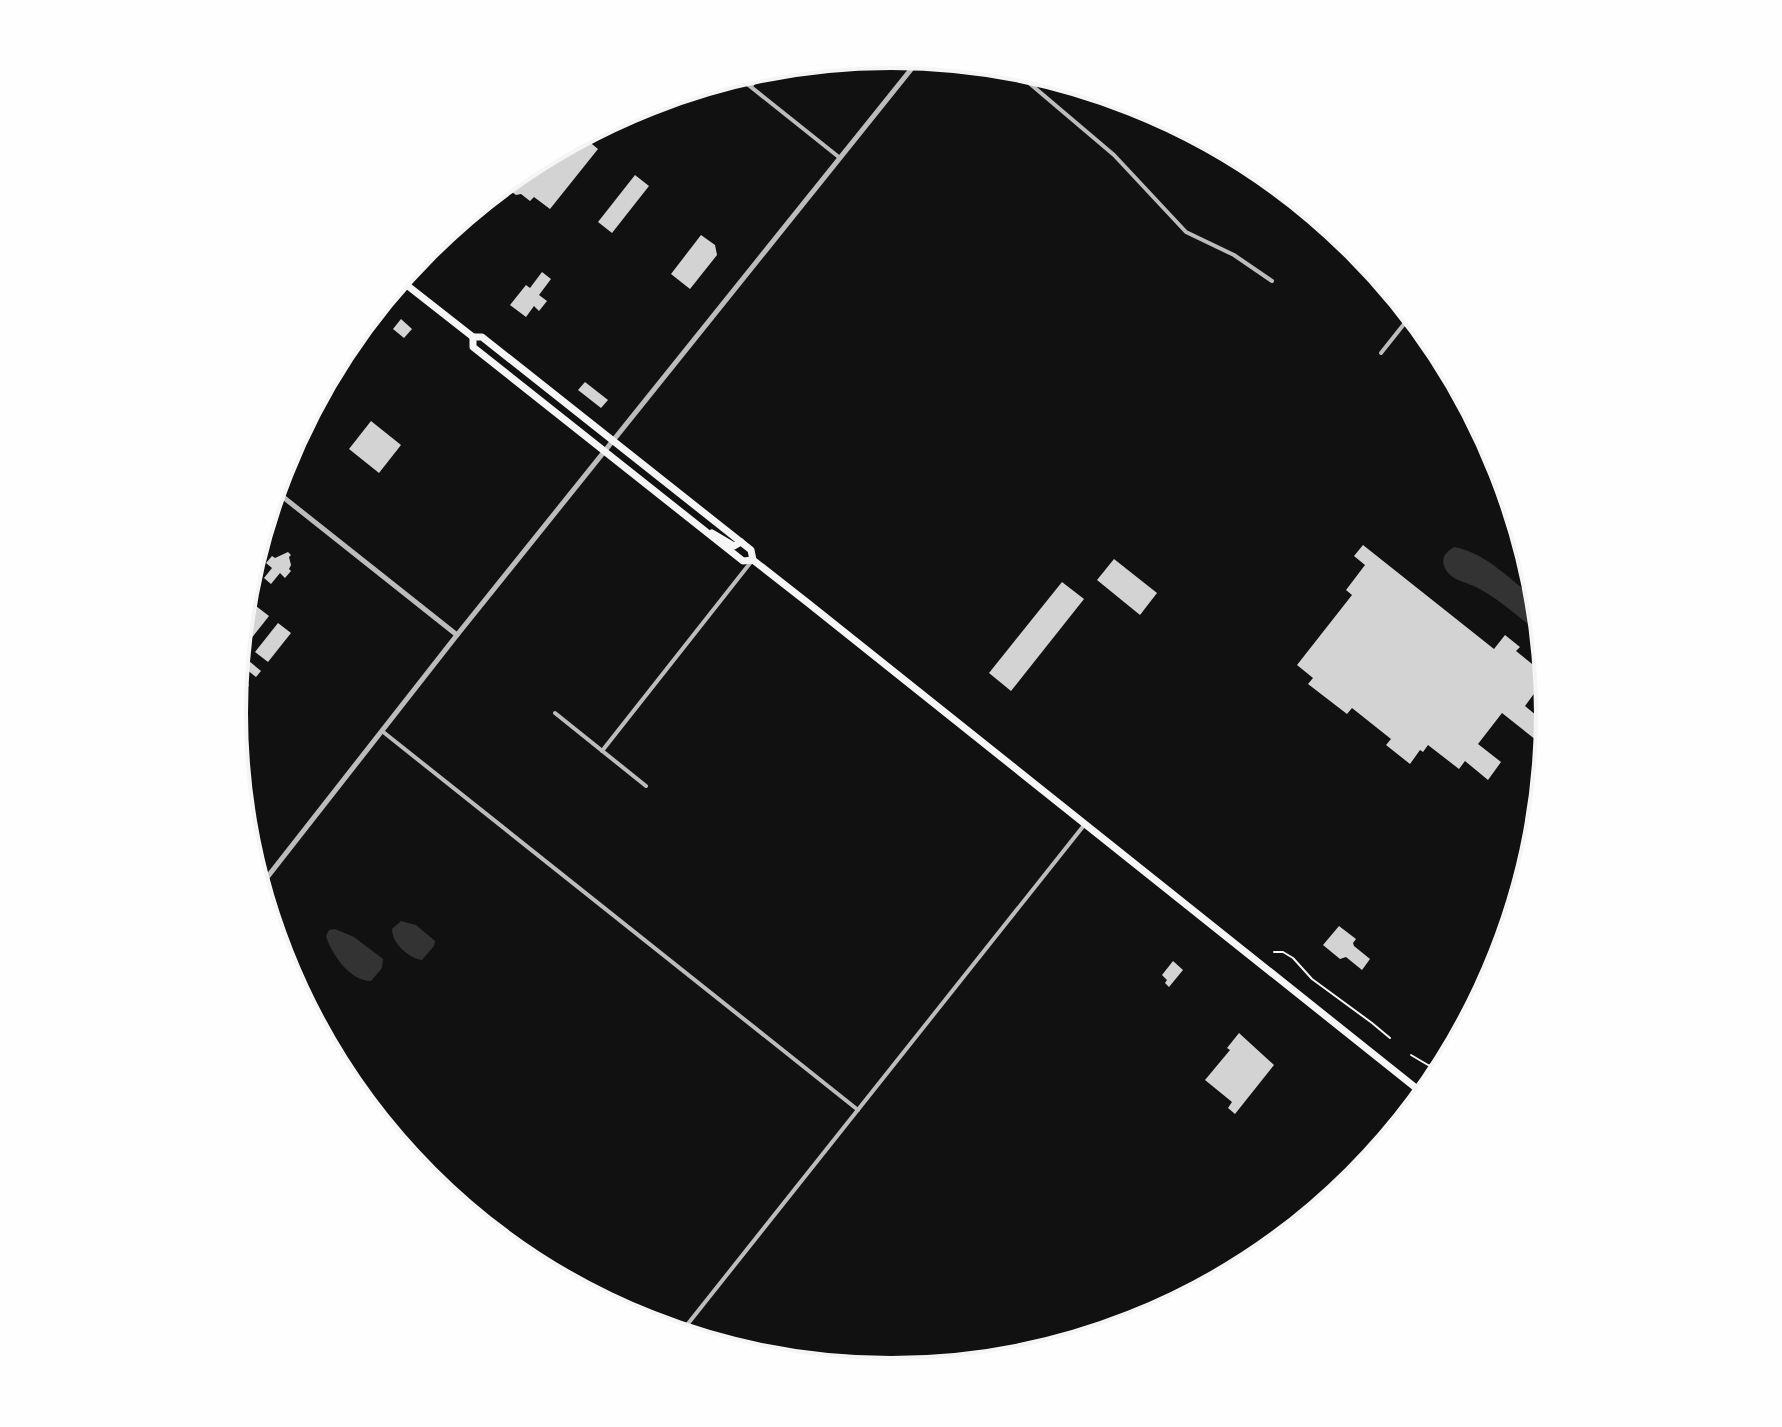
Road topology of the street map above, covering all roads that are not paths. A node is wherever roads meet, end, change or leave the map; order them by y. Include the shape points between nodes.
1 (912, 68) edge
2 (754, 83) edge
3 (1029, 83) edge
4 (748, 84) edge
5 (751, 87) junction
6 (841, 158) junction
7 (1272, 281) dead end
8 (408, 286) edge
9 (1405, 323) edge
10 (473, 337) junction
11 (1381, 353) dead end
12 (612, 440) junction
13 (603, 451) junction
14 (283, 497) edge
15 (706, 532) junction
16 (741, 542) junction
17 (753, 560) junction
18 (457, 635) junction
19 (555, 713) dead end
20 (382, 731) junction
21 (602, 751) junction
22 (646, 786) dead end
23 (1085, 824) junction
24 (266, 878) edge
25 (1416, 1088) edge
26 (858, 1110) junction
27 (686, 1326) edge

1 - 6 street
2 - 5 street
3 - 7 street via 1114,155 1186,232
4 - 5 street
5 - 6 street
6 - 12 street
8 - 10 highway
9 - 11 street
10 - 12 highway via 482,337
10 - 13 highway via 473,347
12 - 13 street
12 - 16 highway
13 - 15 highway
13 - 18 street
14 - 18 street
15 - 16 highway via 734,546
15 - 17 highway via 743,561
16 - 17 highway
17 - 21 street
17 - 23 highway
18 - 20 street
19 - 21 street
20 - 24 street
20 - 26 street
21 - 22 street
23 - 25 highway
23 - 26 street
26 - 27 street

